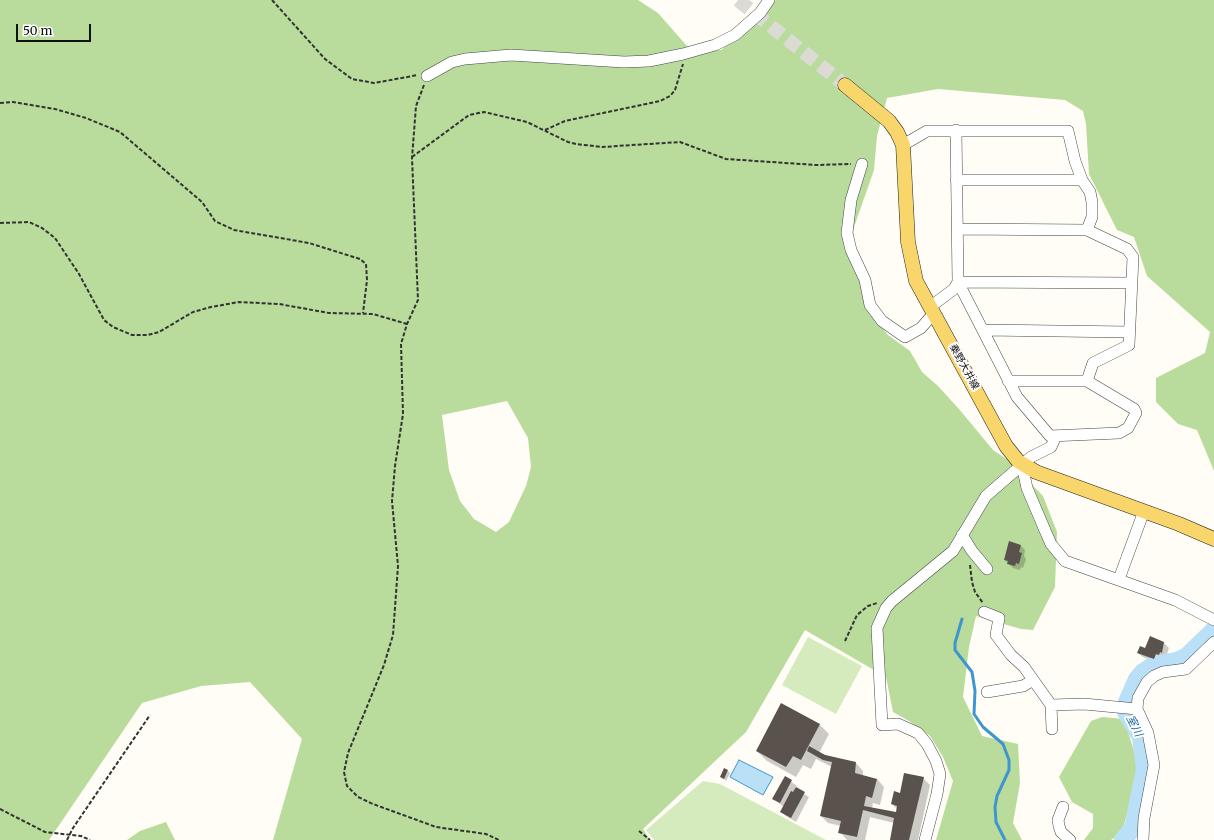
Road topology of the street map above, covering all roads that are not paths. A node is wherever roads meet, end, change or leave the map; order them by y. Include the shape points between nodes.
1 (769, 0) edge
2 (427, 76) road end
3 (845, 85) tunnel mouth
4 (956, 130) junction
5 (903, 145) junction
6 (862, 164) road end
7 (956, 180) junction
8 (1082, 180) junction
9 (957, 229) junction
10 (1088, 230) junction
11 (958, 282) junction
12 (1132, 283) junction
13 (932, 310) junction
14 (984, 330) junction
15 (1130, 332) junction
16 (1008, 381) junction
17 (1087, 381) junction
18 (1056, 436) junction
19 (1022, 465) junction
20 (1144, 511) junction
21 (962, 535) junction
22 (1214, 539) edge
23 (987, 569) dead end
24 (1119, 579) junction
25 (984, 612) road end
26 (1214, 620) edge
27 (1214, 642) edge
28 (1033, 680) junction
29 (987, 692) dead end
30 (1051, 705) junction
31 (1135, 709) junction
32 (1052, 729) dead end
33 (1063, 807) dead end
34 (1067, 839) edge
35 (925, 840) edge
36 (1143, 840) edge

1 - 2 street via 760,13 735,35 715,45 683,54 649,61 624,62 511,55 473,58 452,62
3 - 5 main road, 秦野大井線 via 889,121
4 - 5 street via 927,131
4 - 7 street
4 - 8 street via 1068,131
5 - 13 main road, 秦野大井線 via 908,242 916,281
6 - 13 street via 851,200 847,233 851,250 866,280 870,305 882,321 906,337 921,328
7 - 8 street
7 - 9 street
8 - 10 street via 1090,192 1092,202 1092,217
9 - 10 street
9 - 11 street
10 - 12 street via 1128,249 1133,257
11 - 12 street
11 - 13 street
11 - 14 street
12 - 15 street
13 - 19 main road, 秦野大井線 via 1006,446
14 - 15 street
14 - 16 street
15 - 17 street via 1129,345 1093,363
16 - 17 street
16 - 18 street via 1017,397 1050,436
17 - 18 street via 1134,409 1136,414 1133,420 1128,428 1119,433
18 - 19 street via 1051,448 1031,457
19 - 20 main road, 秦野大井線
19 - 21 street via 986,496
19 - 24 street via 1027,488 1051,544 1060,556
20 - 22 main road, 秦野大井線
20 - 24 street
21 - 23 street
21 - 35 street via 948,556 890,603 877,628 882,725 898,724 918,733 927,744 940,774
24 - 26 street via 1175,600
25 - 28 street via 999,618 996,635
27 - 31 street via 1186,669 1163,672 1150,679 1138,698
28 - 29 street via 1023,686
28 - 30 street
30 - 31 street via 1084,704
30 - 32 street
31 - 36 street via 1148,733 1154,765 1144,818
33 - 34 street via 1058,820 1061,832

